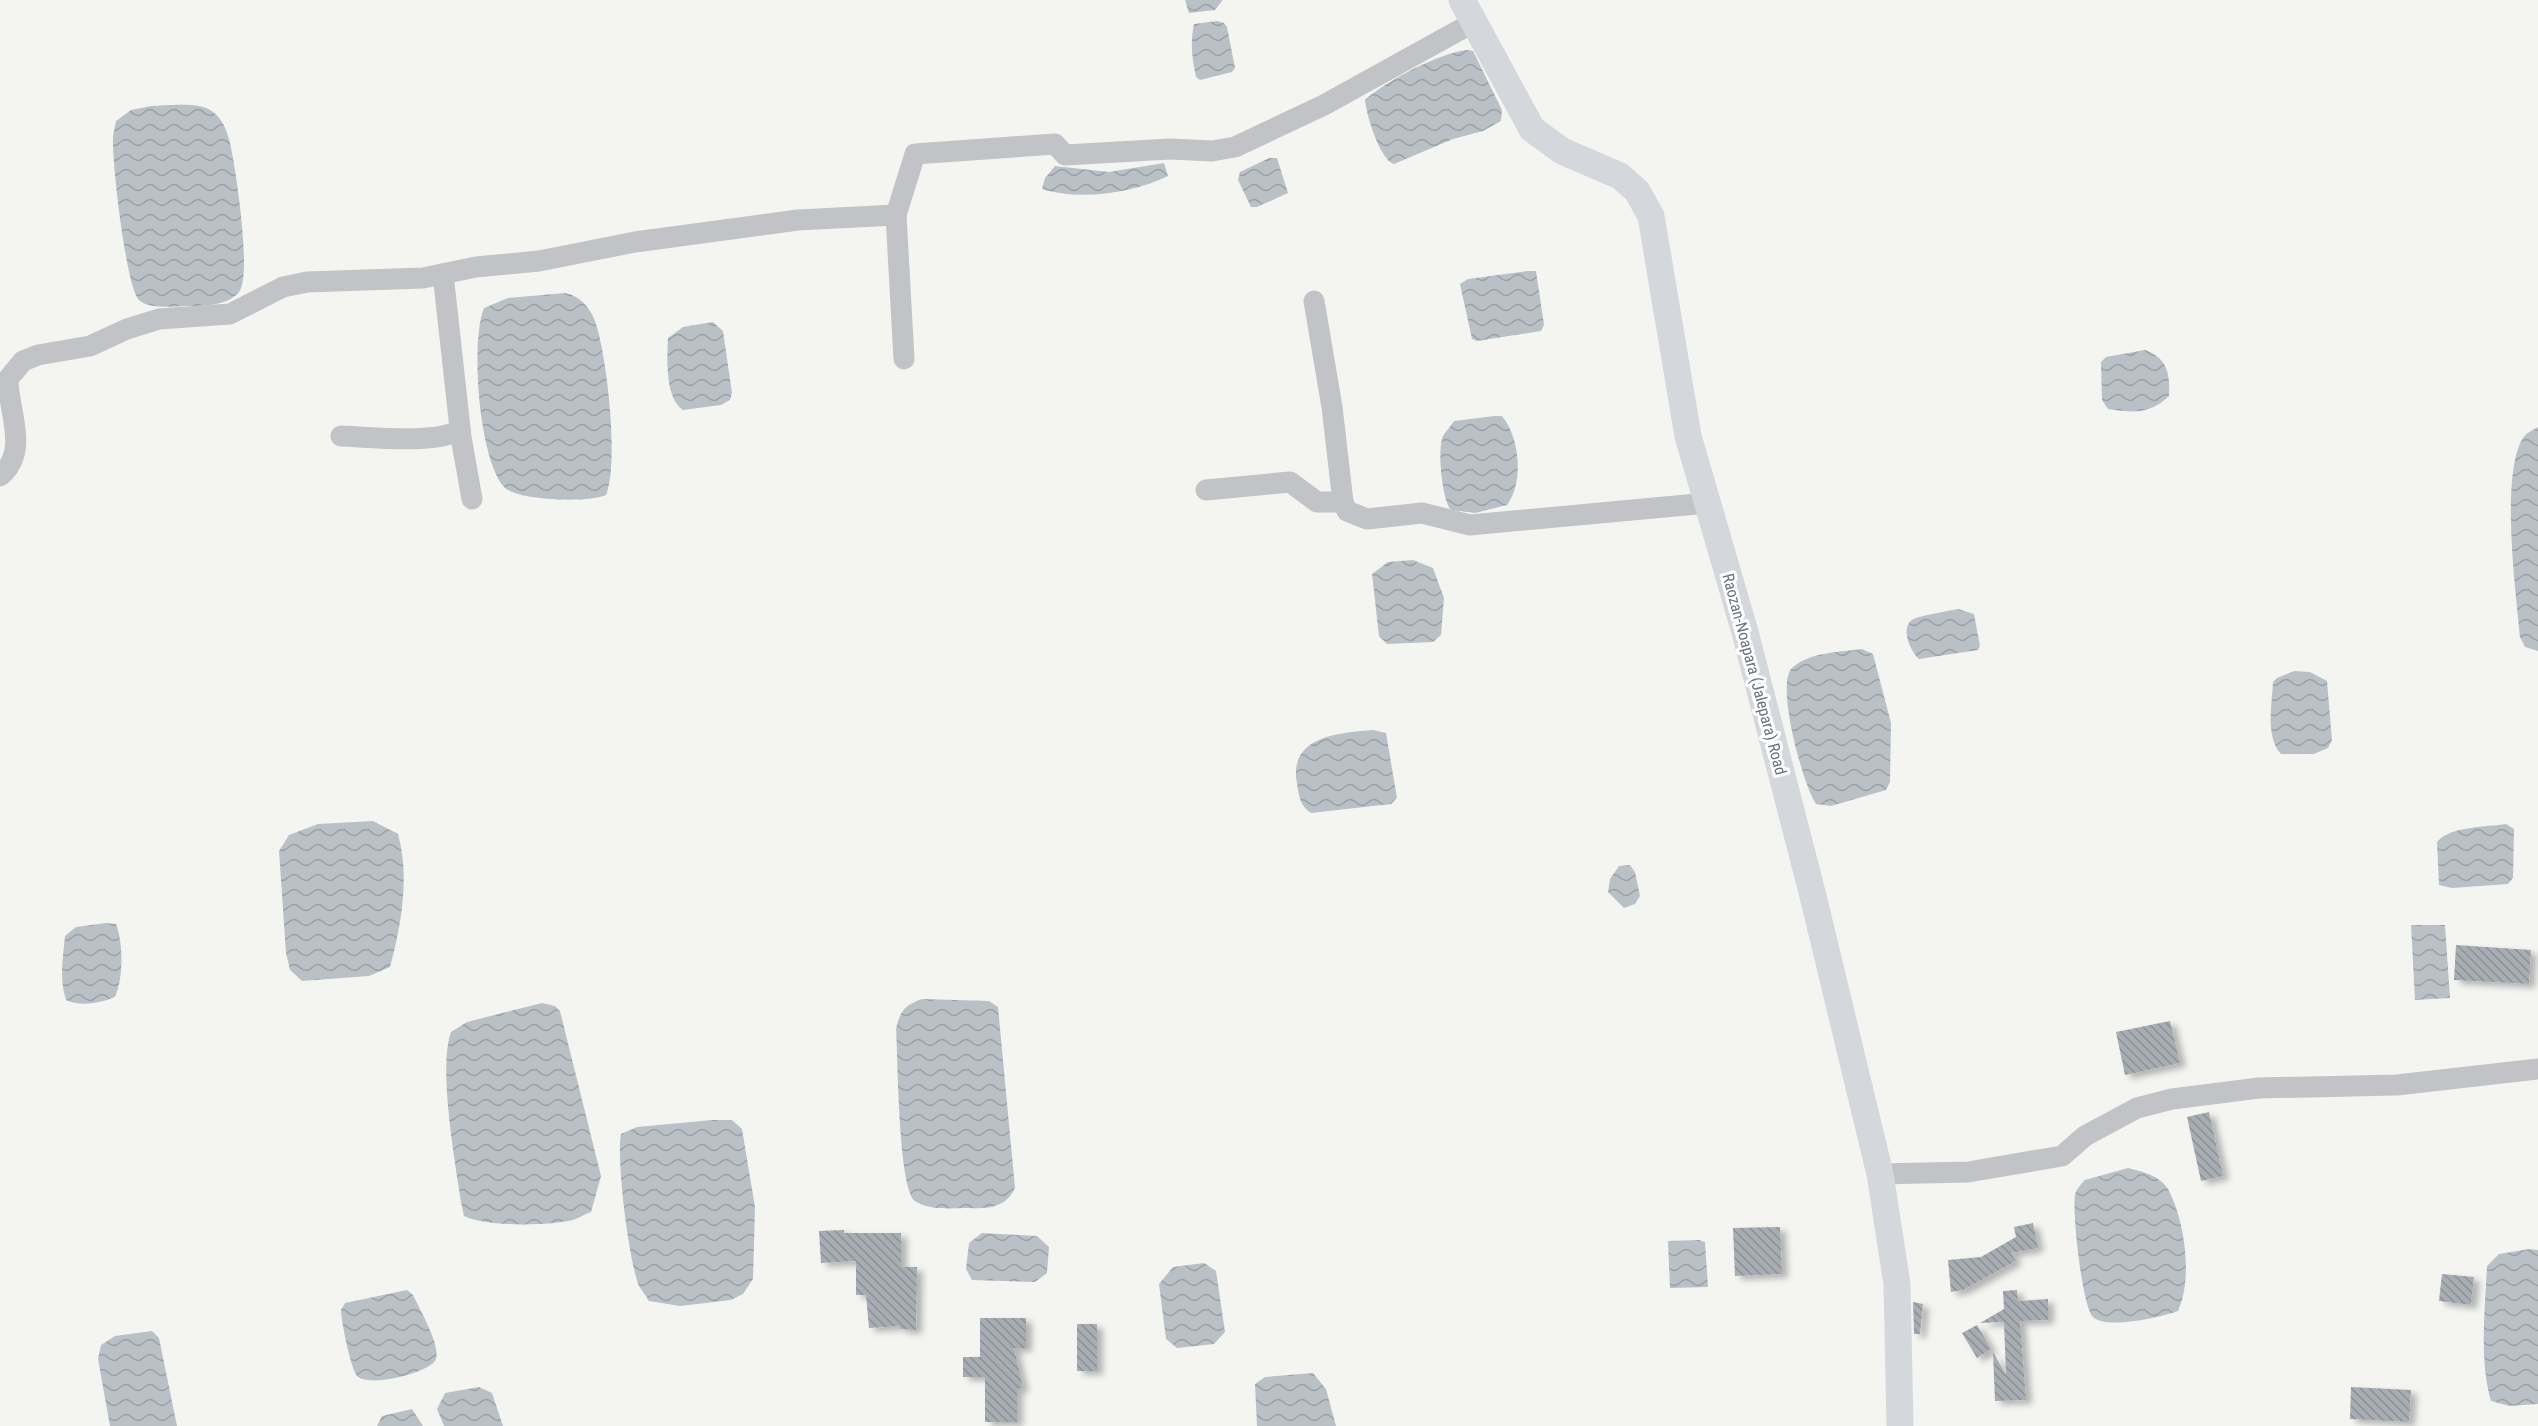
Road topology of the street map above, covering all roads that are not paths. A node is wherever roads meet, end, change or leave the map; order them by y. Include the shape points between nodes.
1 (1468, 11) edge
2 (896, 215) junction
3 (443, 274) junction
4 (1314, 301) dead end
5 (904, 359) dead end
6 (460, 429) junction
7 (341, 436) dead end
8 (0, 476) edge
9 (1206, 490) dead end
10 (471, 499) dead end
11 (1343, 502) junction
12 (1708, 504) junction
13 (2538, 1069) edge
14 (1880, 1174) junction
15 (1900, 1426) edge

1 - 2 street via 1324,105 1235,147 1065,155 1055,144 915,154
1 - 12 main road, Raozan-Noapara (Jalepara) Road via 1532,129 1562,151 1620,176 1646,203 1655,236 1688,436
2 - 3 street via 798,220
2 - 5 street
3 - 6 street
3 - 8 street via 307,282 283,287 230,314 159,319 90,346 23,361 8,379 15,456
4 - 11 street
6 - 7 street via 453,434 419,438
6 - 10 street
9 - 11 street via 1290,482 1317,502
11 - 12 street via 1347,512 1367,519 1422,513 1470,525
12 - 14 main road, Raozan-Noapara (Jalepara) Road via 1802,850
13 - 14 street via 2397,1085 2259,1088 2172,1099 2137,1108 2085,1136 2062,1156 1968,1172
14 - 15 main road, Raozan-Noapara (Jalepara) Road via 1898,1284

